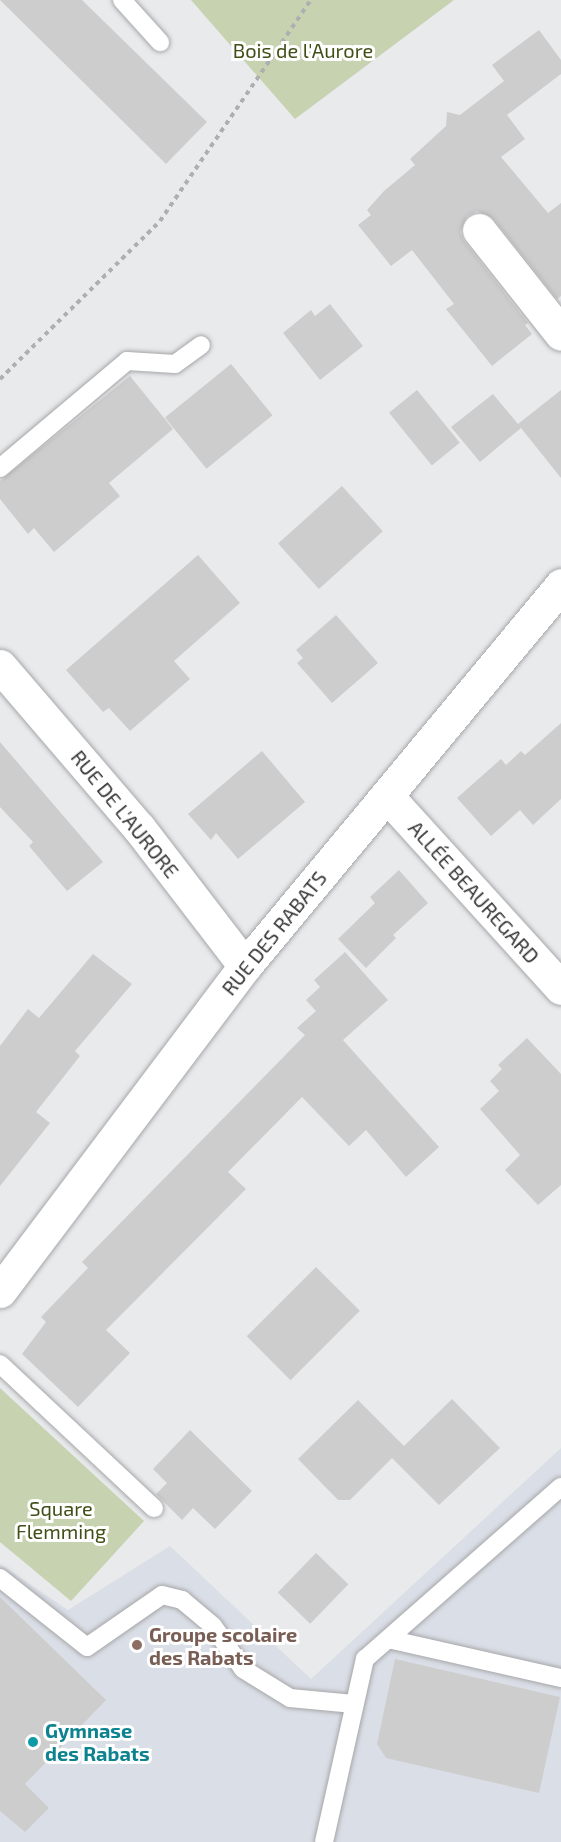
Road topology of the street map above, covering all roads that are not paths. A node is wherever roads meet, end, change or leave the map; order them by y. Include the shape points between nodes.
1 (122, 0) edge
2 (160, 42) dead end
3 (479, 230) dead end
4 (561, 334) edge
5 (201, 345) dead end
6 (0, 468) edge
7 (561, 585) edge
8 (0, 666) edge
9 (387, 796) junction
10 (245, 966) junction
11 (561, 988) edge
12 (0, 1291) edge
13 (0, 1364) edge
14 (561, 1487) edge
15 (154, 1508) dead end
16 (0, 1578) edge
17 (388, 1639) junction
18 (561, 1678) edge
19 (354, 1704) junction
20 (324, 1842) edge

1 - 2 lane
3 - 4 street
5 - 6 lane via 175,364 127,361
7 - 9 street, RUE DES RABATS
8 - 10 street, RUE DE L'AURORE via 139,828
9 - 10 street, RUE DES RABATS
9 - 11 street, ALLÉE BEAUREGARD
10 - 12 street, RUE DES RABATS
13 - 15 lane
14 - 17 lane
16 - 19 lane via 87,1647 162,1595 182,1600 213,1626 243,1669 290,1698
17 - 18 lane
17 - 19 lane via 365,1659
19 - 20 lane

